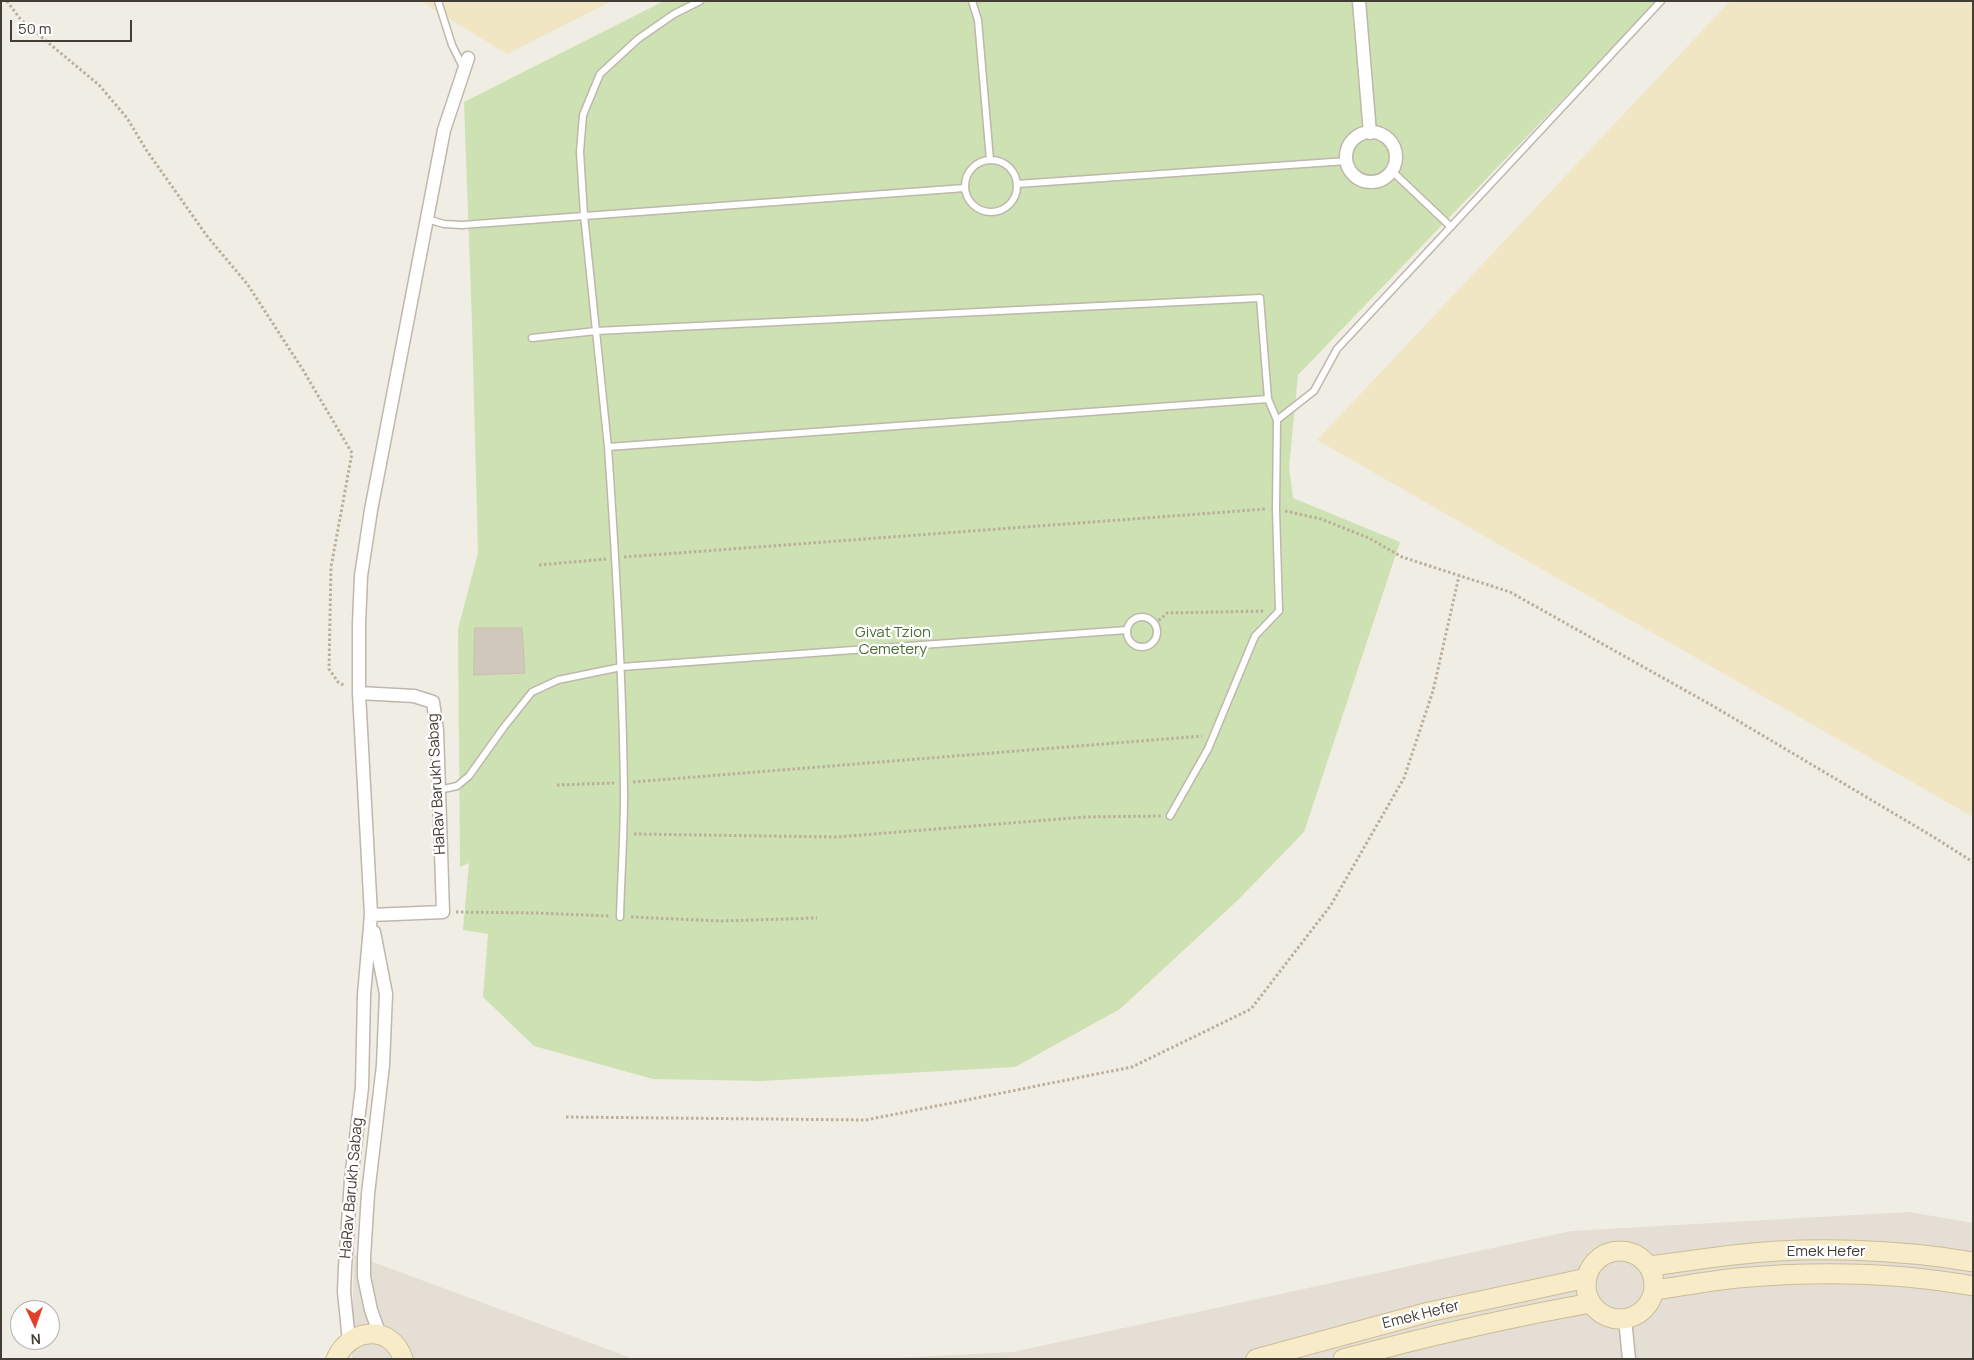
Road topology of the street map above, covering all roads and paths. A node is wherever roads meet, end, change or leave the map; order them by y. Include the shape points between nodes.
1 (7, 1) edge
2 (438, 1) edge
3 (700, 1) edge
4 (972, 1) edge
5 (1359, 1) edge
6 (1661, 1) edge
7 (466, 64) joint
8 (1370, 133) junction
9 (990, 160) junction
10 (1347, 161) junction
11 (1392, 171) junction
12 (1017, 184) junction
13 (965, 188) junction
14 (584, 216) junction
15 (427, 219) junction
16 (1451, 227) junction
17 (596, 332) junction
18 (532, 338) dead end
19 (1268, 399) junction
20 (1277, 420) junction
21 (608, 447) junction
22 (1276, 509) junction
23 (616, 558) junction
24 (539, 565) dead end
25 (1459, 576) junction
26 (1279, 610) junction
27 (1155, 624) junction
28 (1127, 630) junction
29 (621, 667) junction
30 (359, 693) junction
31 (1214, 735) junction
32 (623, 782) junction
33 (557, 785) dead end
34 (439, 790) junction
35 (1170, 816) joint
36 (623, 834) junction
37 (1973, 862) edge
38 (371, 915) junction
39 (620, 917) dead end
40 (566, 1116) dead end
41 (1973, 1262) edge
42 (1649, 1266) junction
43 (1587, 1278) junction
44 (1973, 1286) edge
45 (1654, 1290) junction
46 (1591, 1303) junction
47 (1625, 1319) junction
48 (380, 1335) junction
49 (349, 1341) junction
50 (336, 1359) edge
51 (404, 1359) edge
52 (1256, 1359) edge
53 (1344, 1359) edge
54 (1629, 1359) edge

1 - 30 path via 21,20 99,85 127,118 207,236 248,285 352,453 331,567 329,669 338,682
2 - 7 lane via 452,45
3 - 14 lane via 674,14 638,39 600,74 583,116 580,152
4 - 9 lane via 978,20
5 - 8 street
6 - 16 lane
7 - 15 street via 444,130
8 - 10 street via 1355,138 1348,148
8 - 11 street via 1388,139 1394,147 1396,156
9 - 12 lane via 1005,164
9 - 13 lane via 972,168 965,180
10 - 11 street via 1354,176 1364,181 1379,181
10 - 12 lane
11 - 16 lane
12 - 13 lane via 1014,200 993,212 985,212 970,203
13 - 14 lane
14 - 15 lane via 462,225
14 - 17 lane
15 - 30 street via 361,576
16 - 20 lane via 1338,350 1314,391
17 - 18 lane
17 - 19 lane via 1260,298
17 - 21 lane
19 - 20 lane
19 - 21 lane
20 - 22 lane
21 - 23 lane
22 - 23 path
22 - 25 path via 1321,519 1369,538 1402,557
22 - 26 lane
23 - 24 path
23 - 29 lane
25 - 37 path via 1510,592 1713,706
25 - 40 path via 1433,691 1404,778 1331,905 1251,1009 1132,1067 866,1120
26 - 27 path via 1167,613
26 - 31 lane via 1255,636
27 - 28 lane via 1142,617 1132,621
27 - 28 lane via 1156,638 1145,647 1132,643
28 - 29 lane
29 - 32 lane
29 - 34 lane via 558,680 532,692 469,776 457,786
30 - 34 street, HaRav Barukh Sabag via 414,696 433,702
30 - 38 street, HaRav Barukh Sabag
31 - 32 path
31 - 35 lane
32 - 33 path
32 - 36 lane
34 - 38 street, HaRav Barukh Sabag via 443,912
35 - 36 path via 1085,817 837,837
36 - 39 lane
38 - 48 street, HaRav Barukh Sabag via 386,994 383,1065 368,1194 364,1277
38 - 49 street, HaRav Barukh Sabag via 364,995 362,1087 344,1267
41 - 42 street, Emek Hefer via 1890,1253 1810,1251 1734,1255
42 - 43 street via 1632,1252 1618,1250 1594,1262
42 - 45 street
43 - 46 street
43 - 52 street, Emek Hefer via 1429,1312
44 - 45 street, Emek Hefer via 1889,1276 1810,1274 1736,1278
45 - 47 street via 1646,1308
46 - 47 street via 1608,1318
46 - 53 street, Emek Hefer via 1431,1336
47 - 54 street
48 - 49 street via 364,1334
48 - 51 street via 396,1345
49 - 50 street

